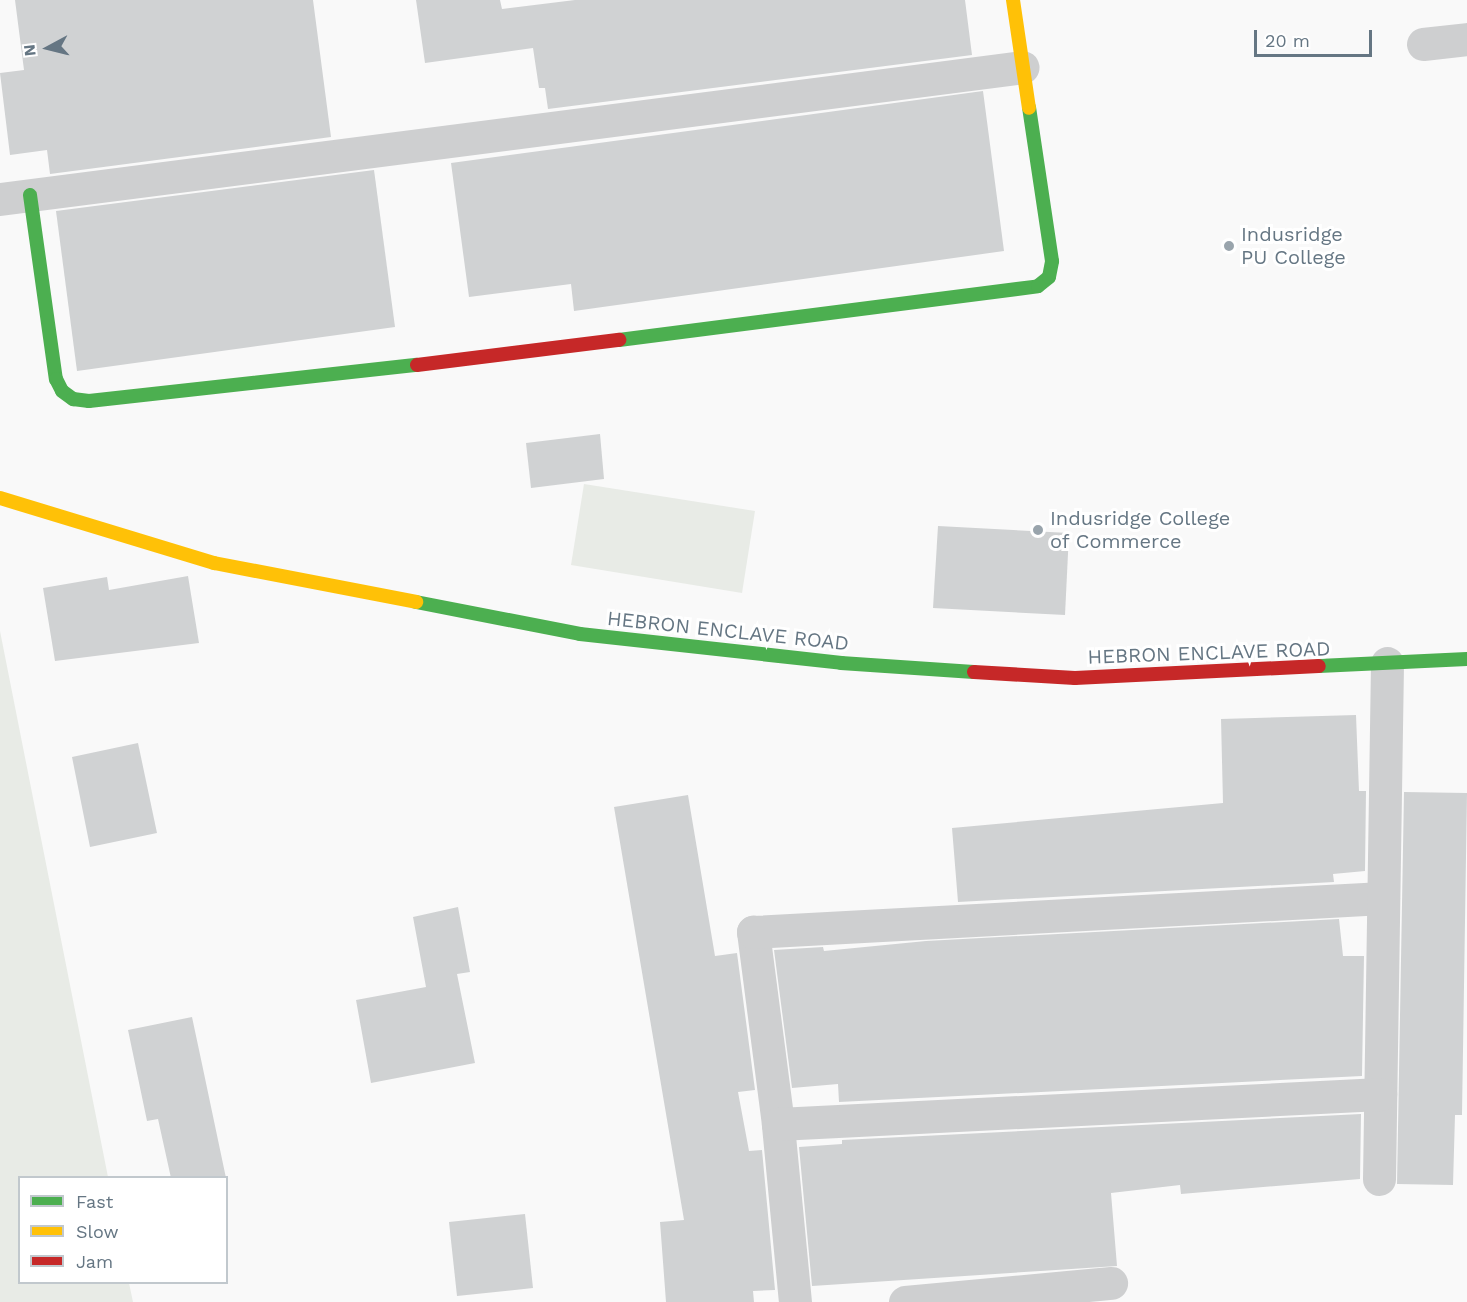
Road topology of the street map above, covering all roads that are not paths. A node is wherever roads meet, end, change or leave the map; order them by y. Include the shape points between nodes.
1 (1013, 0) edge
2 (1467, 39) edge
3 (1423, 44) dead end
4 (1023, 67) junction
5 (15, 197) edge
6 (0, 498) edge
7 (1467, 659) edge
8 (1387, 663) junction
9 (1383, 898) junction
10 (1380, 1094) junction
11 (778, 1124) junction
12 (1379, 1179) dead end
13 (1112, 1283) dead end
14 (795, 1302) edge
15 (905, 1302) edge

1 - 4 street
2 - 3 street
4 - 5 street
4 - 5 street via 1052,261 1049,277 1038,286 500,356 89,401 73,399 62,391 56,379
6 - 8 street, HEBRON ENCLAVE ROAD via 214,563 580,634 841,663 1075,678
7 - 8 street, HEBRON ENCLAVE ROAD
8 - 9 street
9 - 10 street
9 - 11 street via 753,932
10 - 11 street
10 - 12 street
11 - 14 street
13 - 15 street

